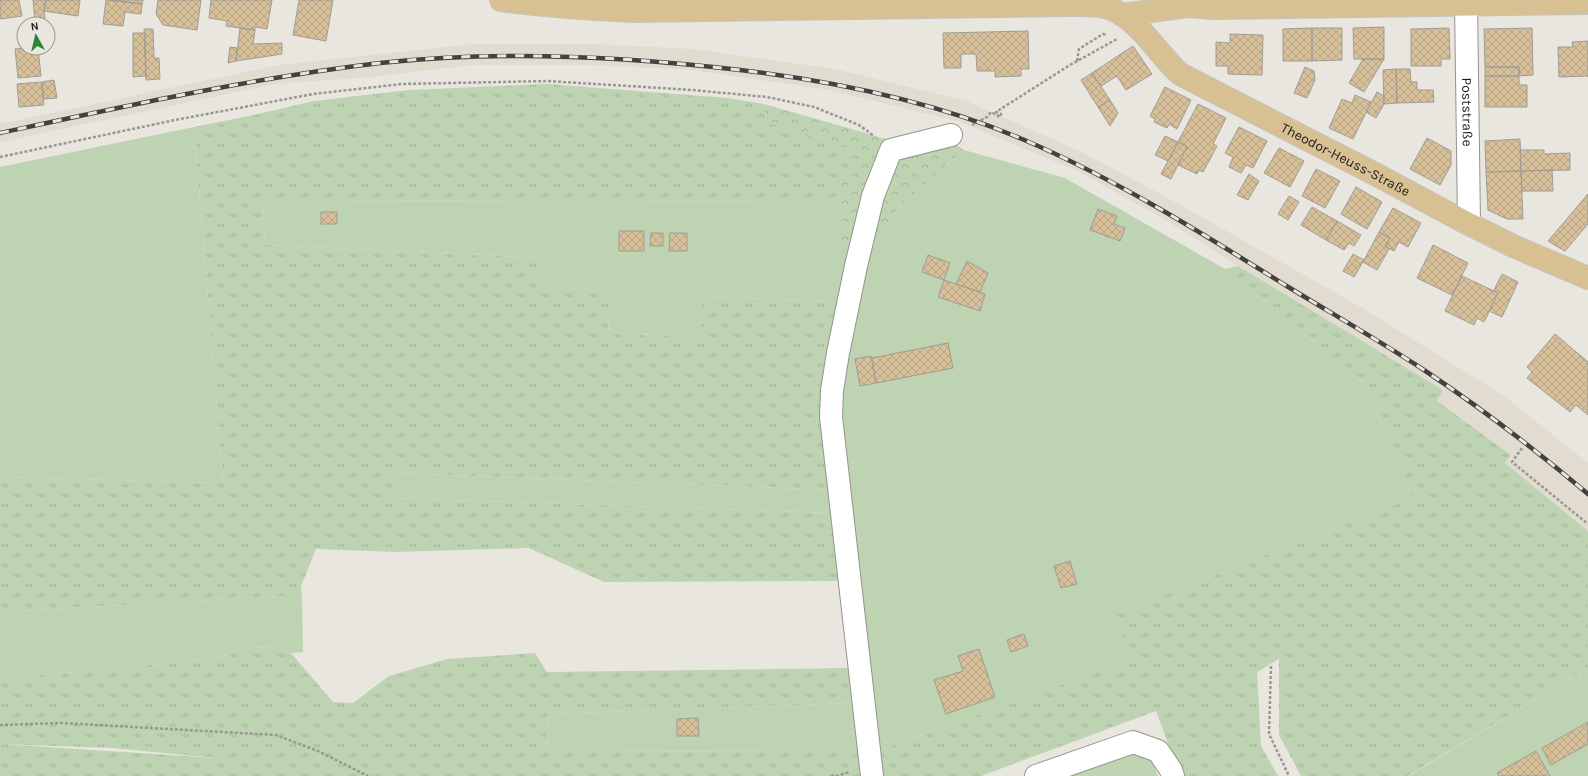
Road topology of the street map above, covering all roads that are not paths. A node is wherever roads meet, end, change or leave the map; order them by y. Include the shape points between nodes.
1 (501, 0) edge
2 (1466, 2) edge
3 (1588, 3) edge
4 (589, 5) edge
5 (1122, 7) edge
6 (960, 131) road end
7 (1469, 224) junction
8 (1588, 278) edge
9 (872, 776) edge
10 (1036, 776) edge
11 (1173, 776) edge

1 - 4 main road via 539,6
2 - 3 main road
2 - 5 main road via 1213,8
2 - 7 street, Poststraße
4 - 5 main road via 633,11 1069,5
5 - 7 main road, Theodor-Heuss-Straße via 1180,74
6 - 9 street via 891,150 873,196 856,266 832,391 832,411
7 - 8 main road, Theodor-Heuss-Straße
10 - 11 street via 1133,742 1158,751

